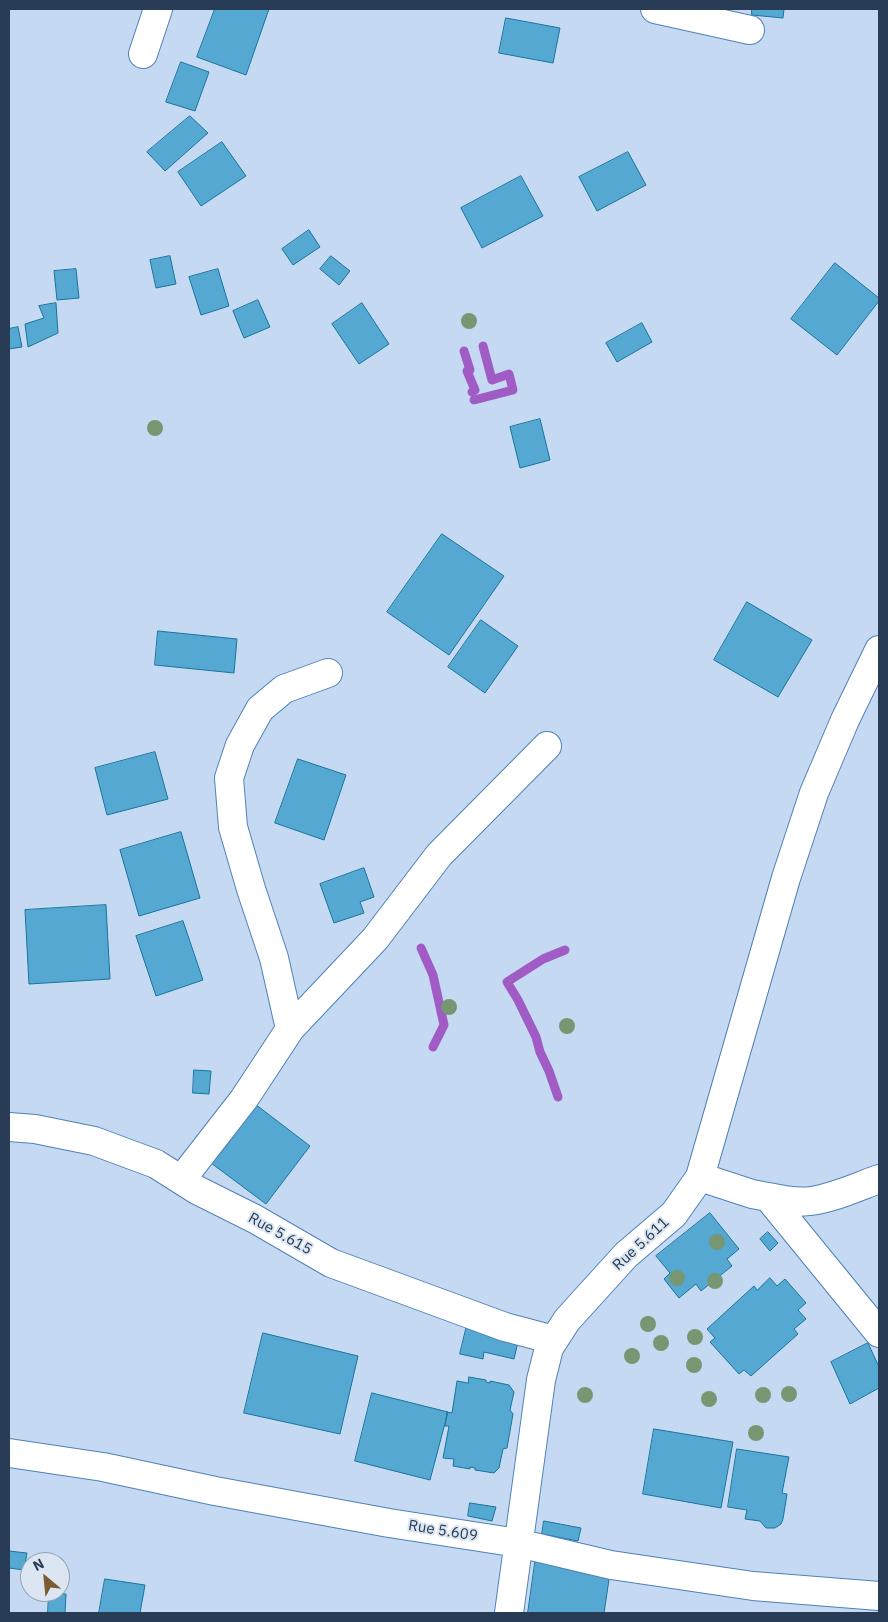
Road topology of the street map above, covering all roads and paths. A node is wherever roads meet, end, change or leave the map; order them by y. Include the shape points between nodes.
1 (158, 9) edge
2 (655, 9) edge
3 (750, 30) dead end
4 (143, 54) dead end
5 (879, 650) edge
6 (328, 673) dead end
7 (546, 746) dead end
8 (290, 1029) junction
9 (9, 1128) edge
10 (700, 1177) junction
11 (879, 1179) edge
12 (181, 1180) junction
13 (768, 1197) junction
14 (879, 1333) edge
15 (554, 1340) junction
16 (9, 1453) edge
17 (518, 1543) junction
18 (879, 1596) edge
19 (509, 1613) edge

1 - 4 street
2 - 3 street
5 - 10 street, Rue 5.611 via 814,793 786,878
6 - 8 street via 284,690 260,709 240,744 229,778 233,826 274,958
7 - 8 street via 439,854 375,939
8 - 12 street via 244,1099
9 - 12 street, Rue 5.615 via 35,1129 94,1141 156,1164
10 - 13 street
10 - 15 street, Rue 5.611 via 674,1214 626,1256 567,1320
11 - 13 street via 810,1202
12 - 15 street, Rue 5.615 via 331,1263 505,1326
13 - 14 street
15 - 17 street, Rue 5.611 via 541,1380
16 - 17 street, Rue 5.609 via 103,1467 389,1523
17 - 18 street, Rue 5.609 via 611,1565 753,1586
17 - 19 street, Rue 5.611

